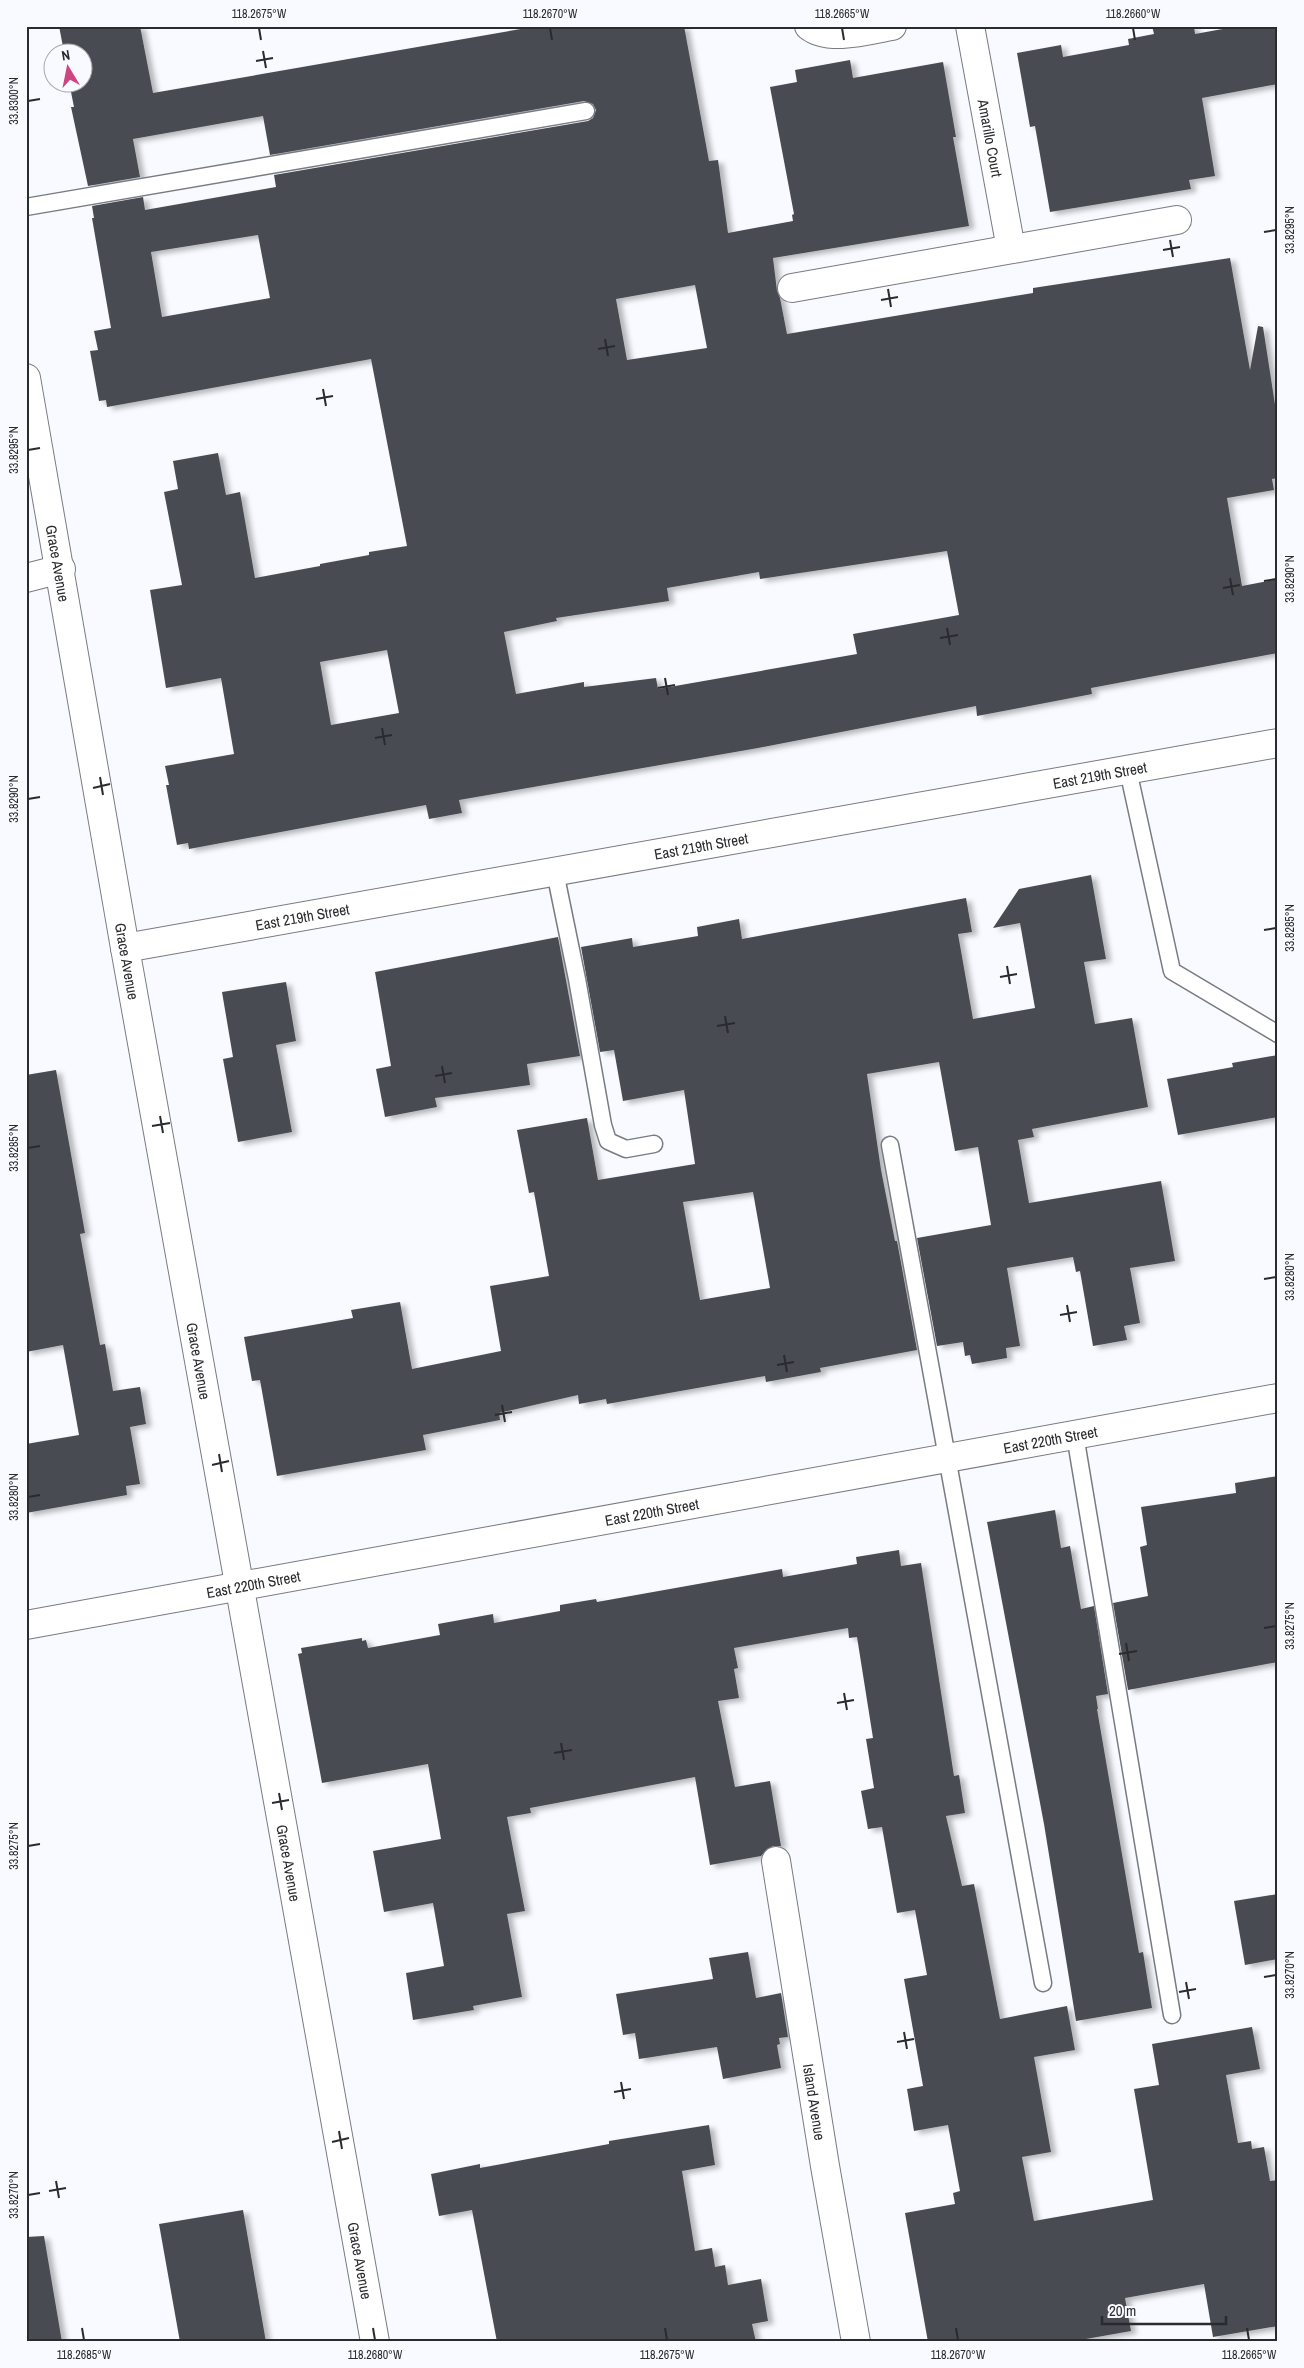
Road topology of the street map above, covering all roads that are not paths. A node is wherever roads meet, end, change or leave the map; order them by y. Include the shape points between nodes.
1 (809, 26) edge
2 (892, 26) edge
3 (970, 26) edge
4 (586, 111) dead end
5 (26, 207) edge
6 (1177, 220) dead end
7 (1010, 249) junction
8 (792, 288) dead end
9 (26, 378) edge
10 (61, 569) junction
11 (26, 578) edge
12 (1278, 743) edge
13 (1128, 770) junction
14 (555, 872) junction
15 (125, 948) junction
16 (1278, 1034) edge
17 (654, 1144) dead end
18 (890, 1145) dead end
19 (1278, 1398) edge
20 (1075, 1435) junction
21 (949, 1458) junction
22 (240, 1587) junction
23 (26, 1625) edge
24 (776, 1861) dead end
25 (1043, 1983) dead end
26 (1172, 2015) dead end
27 (376, 2342) edge
28 (856, 2342) edge

1 - 2 street via 815,31 844,34
3 - 7 street, Amarillo Court
4 - 5 lane
6 - 7 street
7 - 8 street
9 - 10 street, Grace Avenue
10 - 11 street
10 - 15 street, Grace Avenue
12 - 13 street, East 219th Street
13 - 14 street, East 219th Street
13 - 16 lane via 1172,971
14 - 15 street, East 219th Street
14 - 17 lane via 608,1141 626,1149
15 - 22 street, Grace Avenue
18 - 21 lane
19 - 20 street, East 220th Street
20 - 21 street, East 220th Street
20 - 26 lane
21 - 22 street, East 220th Street
21 - 25 lane
22 - 23 street, East 220th Street
22 - 27 street, Grace Avenue
24 - 28 street, Island Avenue

